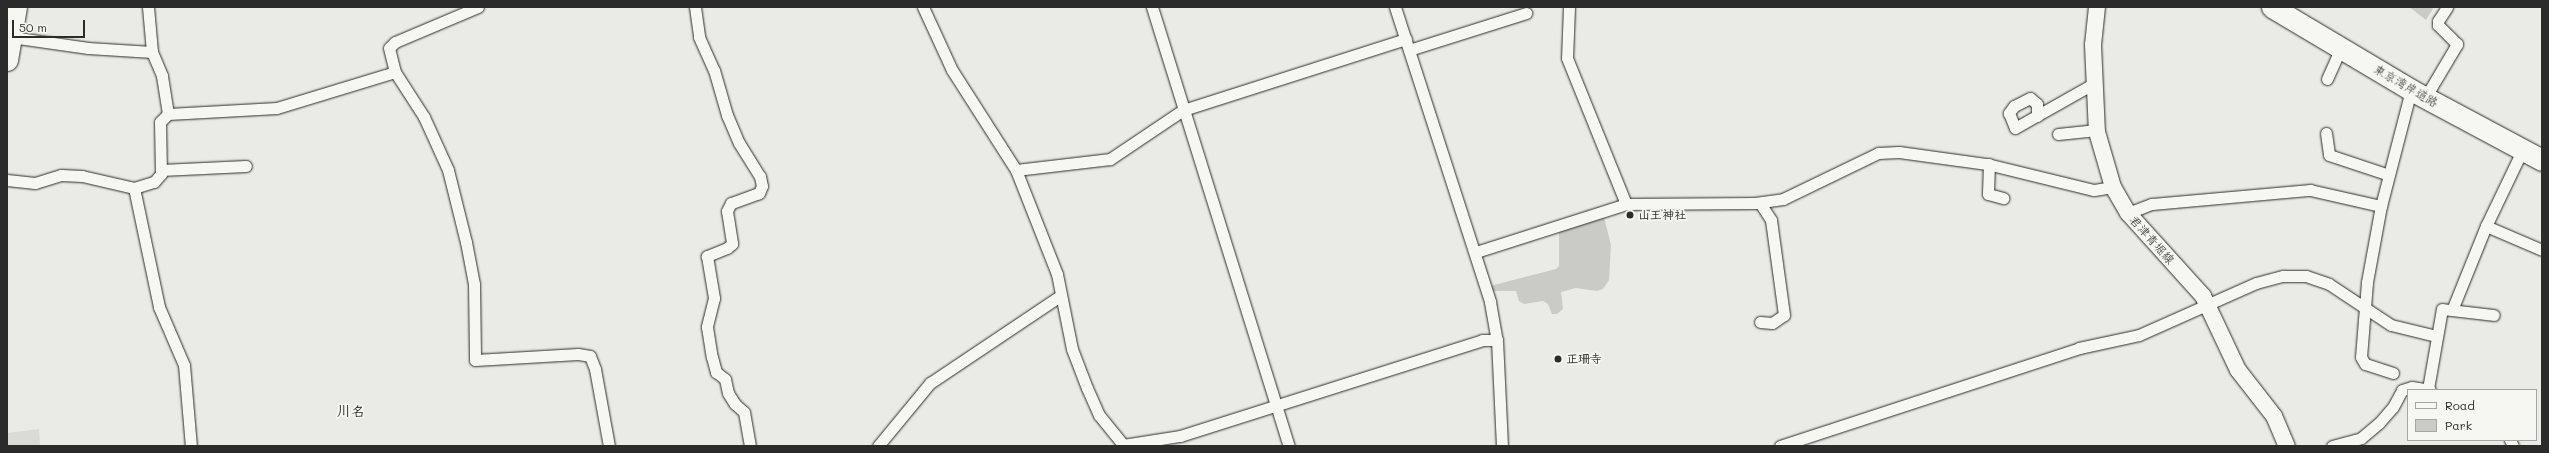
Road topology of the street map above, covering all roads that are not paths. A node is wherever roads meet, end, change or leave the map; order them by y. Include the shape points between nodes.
1 (16, 7) edge
2 (148, 7) edge
3 (695, 7) edge
4 (923, 7) edge
5 (1152, 7) edge
6 (1396, 7) edge
7 (1569, 7) edge
8 (2097, 7) edge
9 (2272, 7) edge
10 (2447, 7) edge
11 (472, 8) edge
12 (1526, 13) dead end
13 (11, 37) junction
14 (1407, 45) junction
15 (2341, 48) junction
16 (152, 52) junction
17 (7, 60) edge
18 (395, 72) junction
19 (2327, 79) dead end
20 (2093, 84) junction
21 (2418, 94) junction
22 (1183, 110) junction
23 (168, 114) junction
24 (2037, 116) dead end
25 (2062, 130) dead end
26 (2096, 130) junction
27 (2326, 133) dead end
28 (2522, 151) junction
29 (2542, 160) edge
30 (1989, 164) junction
31 (246, 166) dead end
32 (161, 170) junction
33 (1016, 170) junction
34 (2389, 176) junction
35 (7, 180) edge
36 (2113, 187) junction
37 (134, 188) junction
38 (2003, 198) dead end
39 (1760, 203) junction
40 (1626, 204) junction
41 (2381, 206) junction
42 (2128, 213) junction
43 (2486, 226) junction
44 (2542, 250) edge
45 (1476, 252) junction
46 (1060, 296) junction
47 (2364, 305) junction
48 (2208, 306) junction
49 (2452, 310) junction
50 (2494, 315) dead end
51 (1760, 322) dead end
52 (2436, 336) junction
53 (1497, 340) junction
54 (2393, 373) dead end
55 (2423, 389) edge
56 (2429, 389) edge
57 (1276, 405) junction
58 (1804, 443) edge
59 (1123, 445) edge
60 (191, 446) edge
61 (609, 446) edge
62 (750, 446) edge
63 (878, 446) edge
64 (1289, 446) edge
65 (1502, 446) edge
66 (1780, 446) edge
67 (2287, 446) edge
68 (2332, 446) edge

1 - 13 highway
2 - 16 street
3 - 62 street via 699,38 714,70 727,115 739,143 760,176 762,186 759,193 731,203 728,210 732,244 707,256 714,298 707,327 712,357 716,372 725,380 728,393 744,412
4 - 33 street via 952,70
5 - 22 street
6 - 14 street
7 - 40 street via 1567,58
8 - 20 main road, 君津青堀線 via 2093,45
9 - 15 highway, 東京湾岸道路
10 - 21 street via 2438,25 2457,44
11 - 18 street via 395,42 389,48
12 - 14 street
13 - 16 street via 88,48
13 - 17 highway
14 - 22 street
14 - 45 street
15 - 19 street
15 - 21 highway, 東京湾岸道路
16 - 23 street via 162,76
18 - 23 street via 277,108
18 - 61 street via 424,117 448,170 474,284 475,360 578,354 590,356 595,369
20 - 24 street
20 - 26 main road, 君津青堀線
21 - 28 highway, 東京湾岸道路
21 - 34 street
22 - 33 street via 1110,159
22 - 57 street
23 - 32 street via 160,122
25 - 26 street
26 - 36 main road, 君津青堀線
27 - 34 street via 2329,155
28 - 29 highway, 東京湾岸道路
28 - 43 street
30 - 36 street via 2019,170 2073,187 2094,190
30 - 38 street via 1988,194
30 - 39 street via 1900,152 1878,153 1783,199
31 - 32 street
32 - 37 street via 161,174 154,182
33 - 46 street via 1057,274
34 - 41 street
35 - 37 street via 35,183 60,176 82,176
36 - 42 main road, 君津青堀線
37 - 60 street via 159,307 184,365
39 - 40 street
39 - 51 street via 1771,220 1784,315 1772,323
40 - 45 street
41 - 42 street via 2310,190 2159,204
41 - 47 street
42 - 48 main road, 君津青堀線 via 2203,296
43 - 44 street
43 - 49 street
45 - 53 street via 1490,302
46 - 59 street via 1072,348 1087,388 1099,415
46 - 63 street via 930,383
47 - 48 street via 2329,284 2306,276 2283,276 2256,284
47 - 52 street via 2372,314 2391,325
47 - 54 street via 2362,361
48 - 58 street via 2139,335 2079,348
48 - 67 main road, 君津青堀線 via 2238,370 2274,416
49 - 50 street
49 - 52 street via 2442,309
52 - 56 street
53 - 57 street via 1482,340
53 - 65 street
55 - 68 street via 2412,387 2402,390 2393,407 2373,428 2360,438
57 - 59 street via 1180,436
57 - 64 street
58 - 66 street

